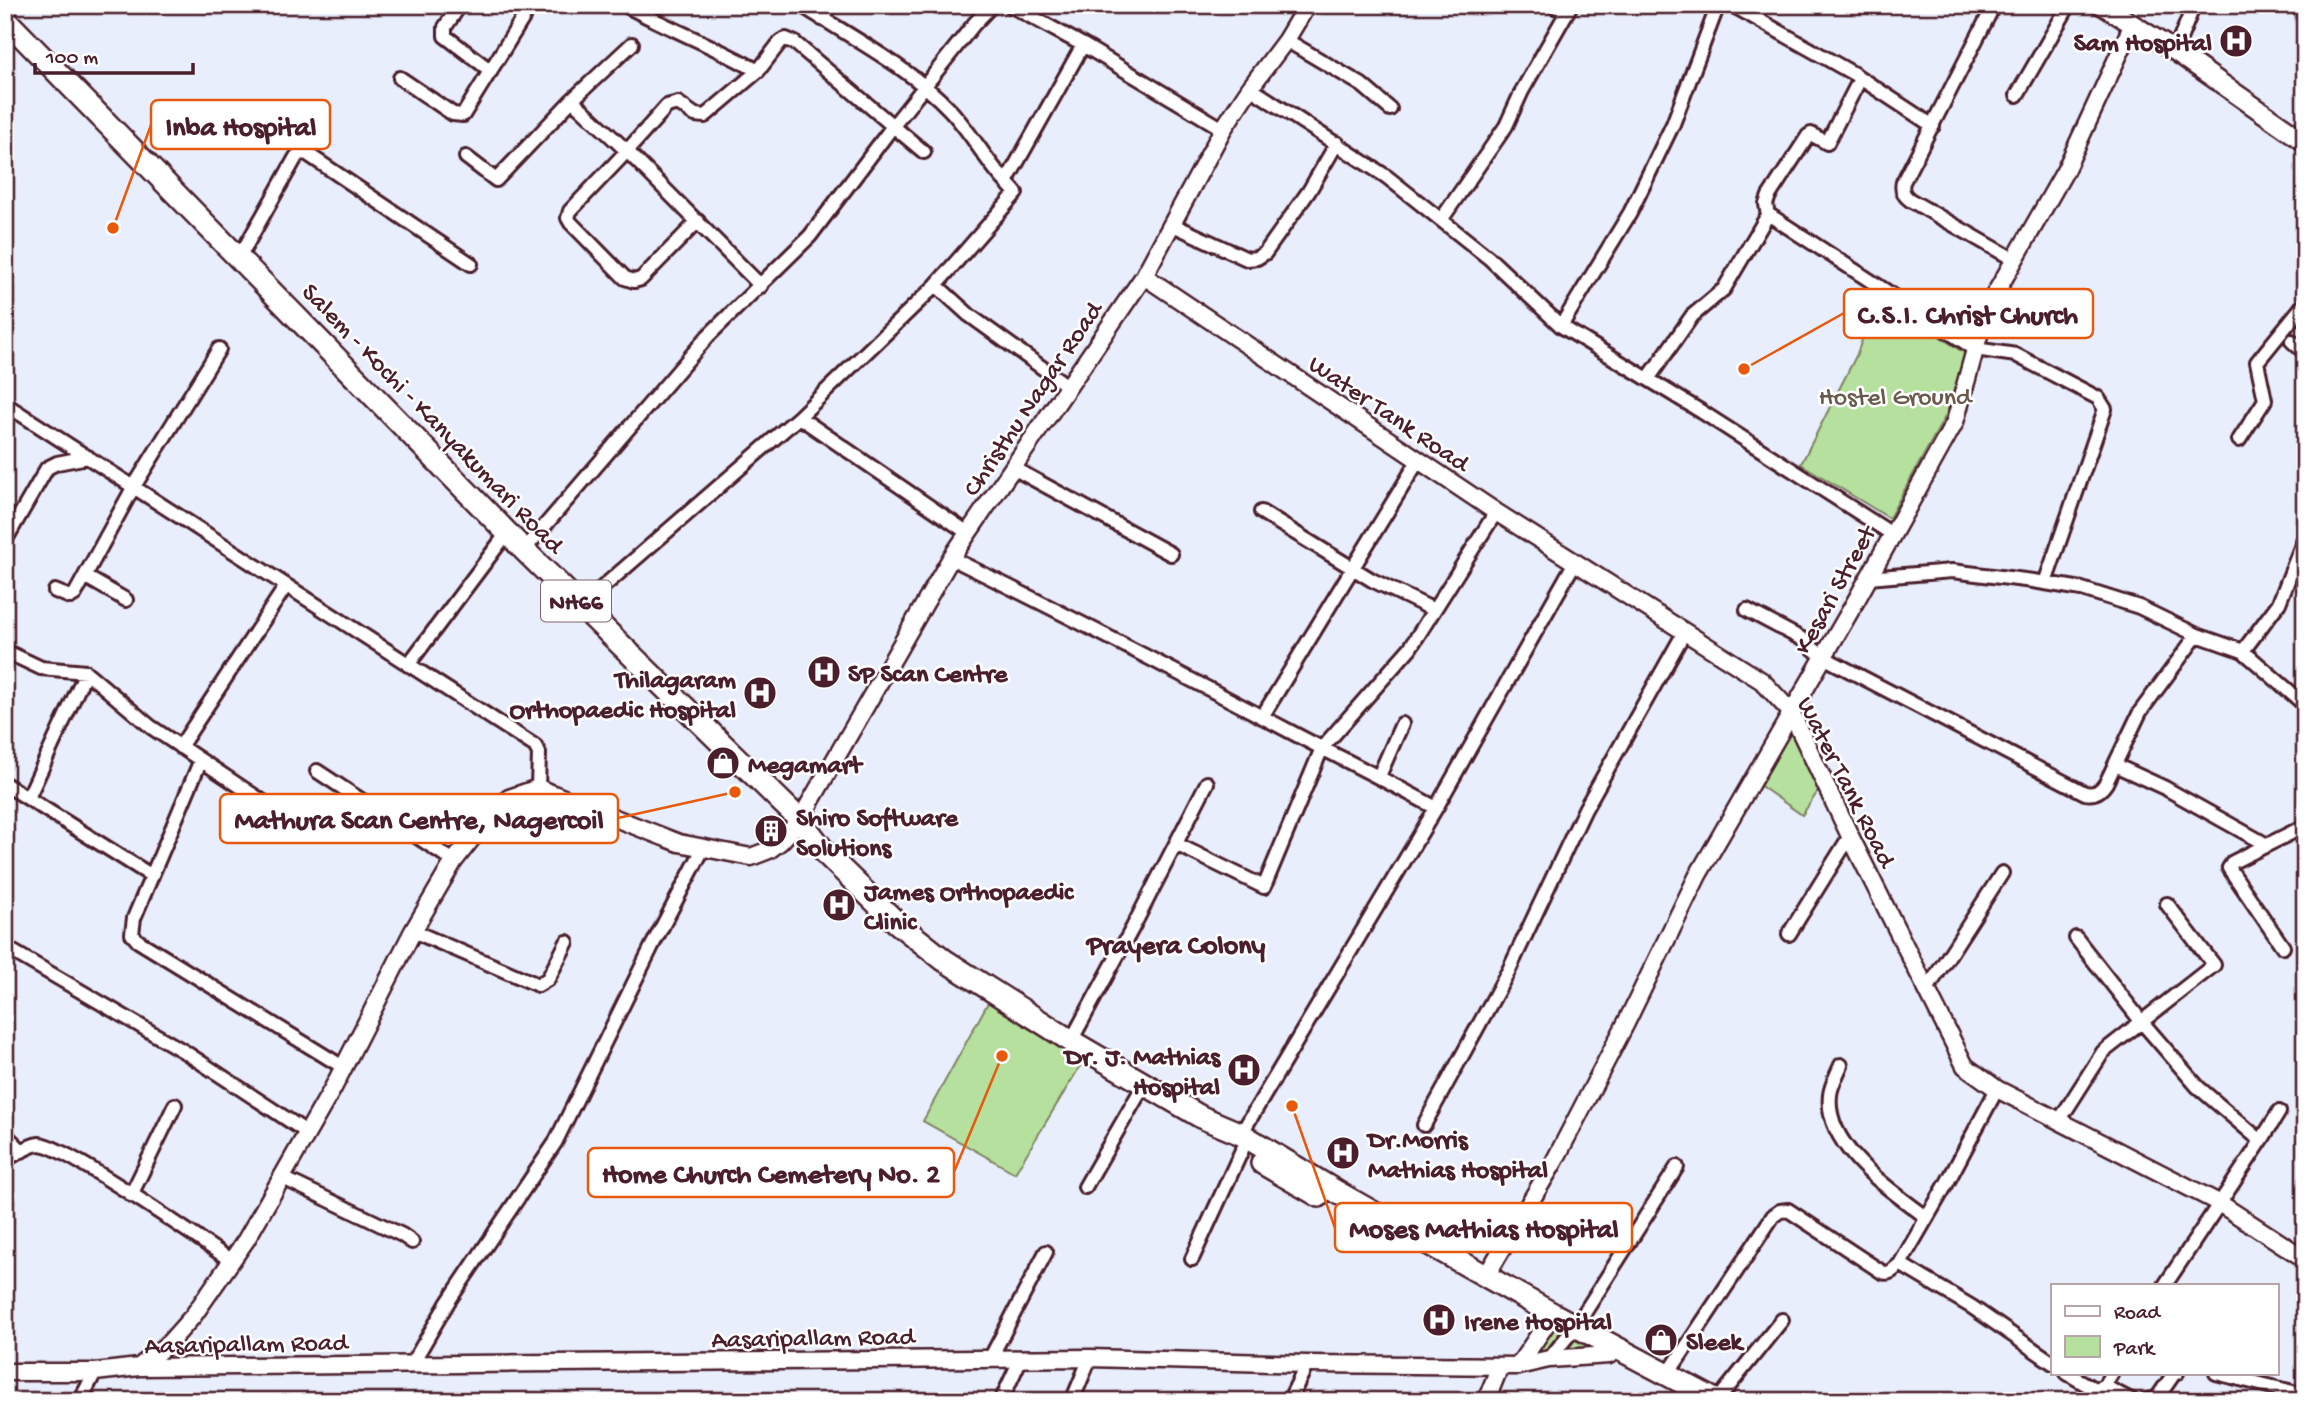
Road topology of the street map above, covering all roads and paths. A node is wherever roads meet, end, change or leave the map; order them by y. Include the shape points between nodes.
1 (460, 5) edge
2 (531, 5) edge
3 (625, 5) edge
4 (801, 5) edge
5 (830, 5) edge
6 (992, 5) edge
7 (1010, 5) edge
8 (1307, 5) edge
9 (1553, 5) edge
10 (1718, 5) edge
11 (1732, 5) edge
12 (1994, 5) edge
13 (2069, 5) edge
14 (2102, 5) edge
15 (2194, 5) edge
16 (1569, 9) edge
17 (5, 19) edge
18 (822, 19) junction
19 (2133, 24) junction
20 (1286, 40) junction
21 (632, 44) dead end
22 (1083, 45) junction
23 (2175, 51) junction
24 (491, 71) junction
25 (758, 71) junction
26 (400, 78) dead end
27 (1860, 79) junction
28 (925, 85) junction
29 (1250, 88) junction
30 (2017, 95) dead end
31 (572, 100) junction
32 (1390, 109) dead end
33 (894, 126) junction
34 (1933, 126) junction
35 (1223, 129) junction
36 (2305, 142) edge
37 (1336, 143) junction
38 (627, 151) junction
39 (924, 152) dead end
40 (466, 157) dead end
41 (1006, 182) junction
42 (1768, 216) junction
43 (1441, 220) junction
44 (698, 221) junction
45 (1171, 224) junction
46 (239, 258) junction
47 (2014, 260) junction
48 (471, 264) dead end
49 (1144, 276) junction
50 (936, 285) junction
51 (761, 286) junction
52 (2305, 303) edge
53 (1561, 326) junction
54 (2292, 341) dead end
55 (219, 349) dead end
56 (1975, 349) junction
57 (2305, 353) edge
58 (1647, 379) junction
59 (1069, 387) junction
60 (5, 404) edge
61 (799, 417) junction
62 (2239, 440) dead end
63 (89, 457) junction
64 (1418, 461) junction
65 (1013, 468) junction
66 (133, 488) junction
67 (1261, 512) dead end
68 (1496, 512) junction
69 (507, 533) junction
70 (968, 533) junction
71 (1892, 534) junction
72 (2305, 537) edge
73 (5, 541) edge
74 (524, 550) junction
75 (1171, 554) dead end
76 (951, 558) junction
77 (1575, 562) junction
78 (1353, 568) junction
79 (86, 577) junction
80 (1868, 578) junction
81 (2045, 583) junction
82 (286, 586) junction
83 (55, 591) dead end
84 (127, 600) dead end
85 (580, 606) junction
86 (1434, 610) junction
87 (1747, 610) dead end
88 (1685, 631) junction
89 (2197, 635) junction
90 (5, 651) edge
91 (2243, 651) junction
92 (1823, 657) junction
93 (408, 665) junction
94 (86, 672) junction
95 (2305, 705) edge
96 (1791, 712) junction
97 (1262, 717) junction
98 (1402, 724) dead end
99 (180, 747) junction
100 (1322, 748) junction
101 (200, 762) junction
102 (2115, 765) junction
103 (317, 771) dead end
104 (1379, 776) junction
105 (5, 783) edge
106 (1207, 783) dead end
107 (538, 788) junction
108 (28, 798) junction
109 (1436, 808) junction
110 (280, 813) dead end
111 (800, 820) junction
112 (2305, 826) edge
113 (1850, 836) junction
114 (1176, 844) junction
115 (2267, 845) junction
116 (703, 849) junction
117 (454, 861) junction
118 (2002, 873) dead end
119 (152, 876) junction
120 (2167, 904) dead end
121 (413, 931) junction
122 (1789, 934) dead end
123 (2076, 938) dead end
124 (567, 942) dead end
125 (5, 947) edge
126 (2283, 947) dead end
127 (1926, 991) junction
128 (2141, 1021) junction
129 (1071, 1041) junction
130 (1842, 1065) dead end
131 (343, 1067) junction
132 (1145, 1083) junction
133 (1997, 1089) junction
134 (175, 1105) dead end
135 (2279, 1112) dead end
136 (2059, 1121) junction
137 (1424, 1125) dead end
138 (307, 1133) junction
139 (5, 1134) edge
140 (2260, 1141) junction
141 (1242, 1142) junction
142 (22, 1151) junction
143 (5, 1160) edge
144 (1677, 1167) dead end
145 (282, 1178) junction
146 (1085, 1188) dead end
147 (131, 1195) junction
148 (2219, 1203) junction
149 (1926, 1217) junction
150 (412, 1242) dead end
151 (1046, 1252) dead end
152 (1192, 1259) dead end
153 (2305, 1259) edge
154 (232, 1261) junction
155 (1900, 1264) junction
156 (1486, 1276) junction
157 (2166, 1284) edge
158 (1550, 1319) junction
159 (1782, 1321) dead end
160 (1573, 1330) junction
161 (1612, 1350) junction
162 (1090, 1358) junction
163 (990, 1359) junction
164 (1020, 1359) junction
165 (1549, 1359) junction
166 (2051, 1362) edge
167 (412, 1364) junction
168 (1307, 1364) junction
169 (1500, 1366) junction
170 (1518, 1366) junction
171 (139, 1367) junction
172 (5, 1372) edge
173 (95, 1372) junction
174 (1668, 1374) junction
175 (2069, 1374) edge
176 (2111, 1374) edge
177 (2173, 1374) edge
178 (2220, 1374) edge
179 (2098, 1392) edge
180 (2305, 1395) edge
181 (80, 1401) edge
182 (1001, 1401) edge
183 (1072, 1401) edge
184 (1289, 1401) edge
185 (1486, 1401) edge
186 (1688, 1401) edge
187 (1717, 1401) edge
188 (2133, 1401) edge
189 (2144, 1401) edge

1 - 24 street via 445,27 445,36
2 - 24 street
3 - 25 street
4 - 18 street
5 - 18 street
6 - 28 street
7 - 22 street
8 - 20 street, Christhu Nagar Road
9 - 16 street
10 - 53 street via 1674,124 1630,212
11 - 27 street
12 - 34 street
13 - 30 street
14 - 19 main road
15 - 23 street
16 - 43 street via 1506,126
17 - 46 highway, Salem - Kochi - Kanyakumari Road / NH66
18 - 28 street
19 - 23 main road
19 - 47 street, Kesari Street via 2065,171
20 - 29 street, Christhu Nagar Road
20 - 32 street via 1362,85
21 - 31 street
22 - 35 street
22 - 41 street
23 - 36 main road
24 - 26 street via 460,116
25 - 33 street via 781,41 790,40
25 - 38 street via 705,116 678,103 667,106
27 - 34 street
27 - 42 street via 1827,143 1808,136 1769,196
28 - 33 street
28 - 41 street
29 - 35 street, Christhu Nagar Road
29 - 37 street
31 - 38 street
31 - 40 street via 496,180
33 - 39 street
33 - 51 street via 810,236
34 - 47 street via 1903,182 1903,193
35 - 45 street, Christhu Nagar Road
37 - 43 street
37 - 45 street via 1309,191 1257,258 1247,259
38 - 44 street
38 - 44 street via 568,218 625,278 641,279
41 - 50 street via 1016,193
42 - 56 street
42 - 58 street via 1724,289 1692,316
43 - 53 street
44 - 51 street
45 - 49 street, Christhu Nagar Road
46 - 48 street via 296,158 306,152
46 - 69 highway, Salem - Kochi - Kanyakumari Road / NH66
47 - 56 street, Kesari Street via 1986,310
49 - 59 street, Christhu Nagar Road
49 - 64 street, Water Tank Road
50 - 59 street via 969,315
50 - 61 street
51 - 74 street via 708,336
52 - 62 street via 2257,362 2265,400
53 - 58 street
54 - 57 street
55 - 66 street
56 - 71 street, Kesari Street via 1955,422
56 - 81 street via 2016,355 2098,398 2105,409
58 - 71 street
59 - 65 street, Christhu Nagar Road
60 - 63 street
61 - 70 street
61 - 85 street
63 - 66 street
63 - 73 street via 47,468
64 - 68 street, Water Tank Road
64 - 78 street
65 - 70 street, Christhu Nagar Road
65 - 75 street
66 - 79 street
66 - 82 street
67 - 78 street
68 - 77 street, Water Tank Road
68 - 86 street
69 - 74 highway, Salem - Kochi - Kanyakumari Road / NH66
69 - 93 street
70 - 76 street, Christhu Nagar Road
71 - 80 street, Kesari Street
72 - 91 street via 2279,603
74 - 85 highway, Salem - Kochi - Kanyakumari Road / NH66
76 - 97 street
76 - 111 street, Christhu Nagar Road
77 - 88 street, Water Tank Road
77 - 109 street
78 - 86 street
78 - 97 street
79 - 83 street via 73,596
79 - 84 street
80 - 81 street via 1952,571
80 - 92 street, Kesari Street
81 - 89 street via 2139,607
82 - 93 street
82 - 99 street
85 - 111 highway, Salem - Kochi - Kanyakumari Road / NH66
86 - 100 street via 1410,648
87 - 92 street via 1802,639
88 - 96 street, Water Tank Road via 1762,681
88 - 137 street via 1585,808 1509,970
89 - 91 street
89 - 102 street via 2140,712
90 - 94 street via 41,668
91 - 95 street
92 - 96 street, Kesari Street
92 - 102 street via 2085,793 2102,789
93 - 107 street via 535,746
94 - 99 street
94 - 108 street
96 - 113 street, Water Tank Road
96 - 156 street, Kesari Street via 1698,875 1553,1163
97 - 100 street
98 - 104 street
99 - 101 street
100 - 104 street
100 - 114 street via 1264,887
101 - 110 street
101 - 119 street
102 - 115 street
103 - 117 street
104 - 109 street
105 - 108 street
106 - 114 street
107 - 116 street, Christhu Nagar Road via 679,844
107 - 117 street via 509,798 495,809
108 - 119 street
109 - 141 street
111 - 116 street, Christhu Nagar Road via 781,841 751,857
111 - 129 highway, Salem - Kochi - Kanyakumari Road / NH66 via 828,856 896,922 944,960
112 - 115 street
113 - 122 street
113 - 127 street, Water Tank Road
114 - 129 street
115 - 126 street via 2229,868
116 - 167 street via 555,1143
117 - 121 street
118 - 127 street
119 - 131 street via 132,926 138,941
120 - 128 street via 2214,965
121 - 124 street via 538,985 548,979
121 - 131 street
123 - 128 street
125 - 138 street via 185,1052
127 - 133 street, Water Tank Road via 1965,1066
128 - 136 street via 2103,1052
128 - 140 street via 2198,1087
129 - 132 highway, Salem - Kochi - Kanyakumari Road / NH66
130 - 149 street via 1830,1094 1840,1139 1870,1171
131 - 138 street
132 - 141 highway, Salem - Kochi - Kanyakumari Road / NH66
132 - 146 street
133 - 136 street, Water Tank Road
133 - 149 street
134 - 147 street
135 - 140 street
136 - 148 street, Water Tank Road
138 - 145 street
139 - 142 street
140 - 148 street
141 - 152 street
141 - 156 highway, Salem - Kochi - Kanyakumari Road / NH66
141 - 158 highway, Salem - Kochi - Kanyakumari Road / NH66 via 1292,1182
142 - 143 street
142 - 147 street via 40,1144 49,1146
144 - 160 street
145 - 150 street
145 - 154 street
147 - 154 street
148 - 153 street, Water Tank Road
148 - 157 street
149 - 155 street
151 - 163 street
154 - 171 street via 177,1334
155 - 166 street
155 - 174 street via 1882,1272 1788,1210 1780,1211
156 - 158 highway, Salem - Kochi - Kanyakumari Road / NH66
158 - 160 highway, Salem - Kochi - Kanyakumari Road / NH66
158 - 170 street
159 - 187 street
160 - 161 highway, Salem - Kochi - Kanyakumari Road / NH66
160 - 165 street
161 - 165 street, Aasaripallam Road
161 - 174 highway, Salem - Kochi - Kanyakumari Road / NH66
161 - 186 highway, Salem - Kochi - Kanyakumari Road / NH66
162 - 164 street, Aasaripallam Road
162 - 168 street, Aasaripallam Road
162 - 183 street
163 - 164 street, Aasaripallam Road
163 - 167 street, Aasaripallam Road
164 - 182 street
165 - 170 street, Aasaripallam Road
167 - 171 street, Aasaripallam Road
168 - 169 street, Aasaripallam Road
168 - 184 street
169 - 170 street, Aasaripallam Road
169 - 185 street
171 - 173 street, Aasaripallam Road
172 - 173 street, Aasaripallam Road
173 - 181 street
174 - 187 highway, Salem - Kochi - Kanyakumari Road / NH66
175 - 179 street
176 - 179 street
177 - 189 street via 2157,1398
178 - 180 street
179 - 188 street

